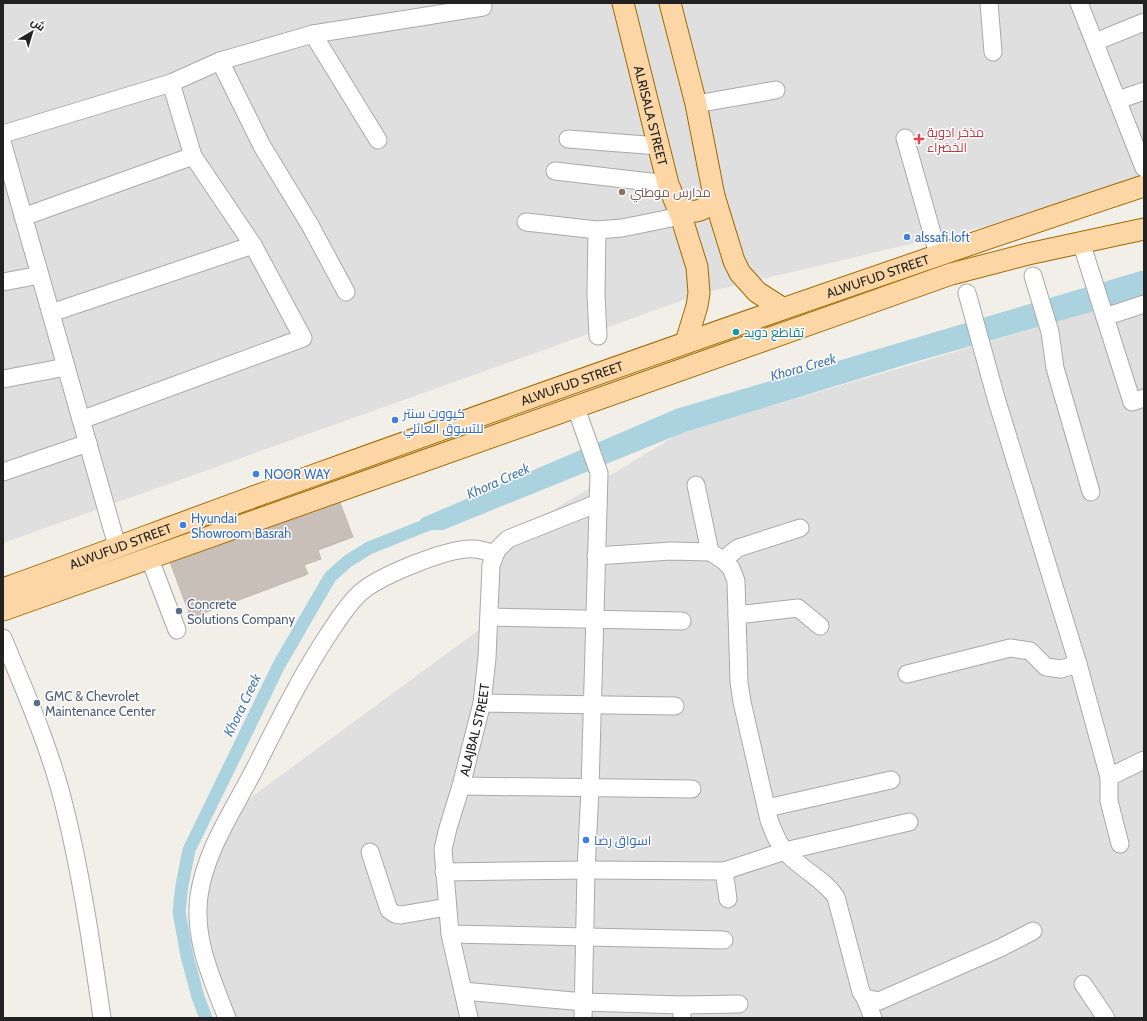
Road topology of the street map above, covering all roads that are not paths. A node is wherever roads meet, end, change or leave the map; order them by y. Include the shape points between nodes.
1 (624, 3) edge
2 (670, 3) edge
3 (990, 3) edge
4 (1079, 3) edge
5 (483, 7) dead end
6 (1144, 22) edge
7 (313, 34) junction
8 (1095, 42) junction
9 (993, 52) dead end
10 (220, 61) junction
11 (171, 83) junction
12 (776, 90) dead end
13 (1144, 91) edge
14 (1118, 100) junction
15 (696, 104) junction
16 (3, 134) edge
17 (906, 138) dead end
18 (568, 139) dead end
19 (378, 140) dead end
20 (3, 145) edge
21 (659, 146) junction
22 (193, 156) junction
23 (1144, 168) edge
24 (555, 172) dead end
25 (668, 184) junction
26 (1144, 186) edge
27 (9, 189) edge
28 (714, 196) junction
29 (679, 211) junction
30 (23, 217) junction
31 (526, 222) dead end
32 (1144, 229) edge
33 (597, 230) junction
34 (1081, 242) junction
35 (253, 245) junction
36 (938, 254) junction
37 (40, 275) junction
38 (1034, 276) dead end
39 (3, 282) edge
40 (346, 292) dead end
41 (967, 293) dead end
42 (1144, 304) edge
43 (782, 308) junction
44 (51, 313) junction
45 (1105, 317) junction
46 (598, 336) dead end
47 (686, 342) junction
48 (66, 368) junction
49 (3, 379) edge
50 (1144, 398) edge
51 (576, 408) junction
52 (81, 420) junction
53 (88, 443) junction
54 (3, 472) edge
55 (696, 484) dead end
56 (1091, 492) dead end
57 (598, 502) junction
58 (800, 528) dead end
59 (117, 546) junction
60 (495, 554) junction
61 (596, 556) junction
62 (716, 556) junction
63 (149, 557) junction
64 (3, 589) edge
65 (3, 610) edge
66 (737, 615) junction
67 (489, 618) junction
68 (593, 620) junction
69 (682, 622) dead end
70 (820, 626) dead end
71 (177, 630) dead end
72 (3, 638) edge
73 (1078, 664) junction
74 (907, 674) dead end
75 (482, 703) junction
76 (593, 704) junction
77 (675, 706) dead end
78 (1143, 764) edge
79 (1109, 777) junction
80 (891, 780) dead end
81 (461, 786) junction
82 (590, 789) junction
83 (692, 789) dead end
84 (767, 808) junction
85 (909, 822) dead end
86 (1120, 844) dead end
87 (785, 851) junction
88 (370, 852) dead end
89 (586, 870) junction
90 (724, 871) junction
91 (444, 872) junction
92 (728, 899) dead end
93 (447, 907) junction
94 (1033, 931) dead end
95 (450, 934) junction
96 (586, 936) junction
97 (724, 940) dead end
98 (1083, 984) dead end
99 (463, 991) junction
100 (866, 998) junction
101 (740, 1004) dead end
102 (584, 1010) edge
103 (682, 1012) edge
104 (102, 1018) edge
105 (227, 1018) edge
106 (470, 1018) edge
107 (874, 1018) edge
108 (1106, 1018) edge

1 - 21 main road, ALRISALA STREET
2 - 15 main road
3 - 9 street
4 - 8 street
5 - 7 street
6 - 8 street
7 - 10 street
7 - 19 street
8 - 14 street
10 - 11 street
10 - 40 street via 262,146 310,225
11 - 16 street
11 - 22 street
12 - 15 street
13 - 14 street
14 - 23 street
15 - 28 main road
17 - 36 street
18 - 21 street
20 - 27 street
21 - 25 main road, ALRISALA STREET
22 - 30 street
22 - 35 street
24 - 25 street
25 - 29 main road, ALRISALA STREET
26 - 36 main road, ALWUFUD STREET
27 - 30 street
28 - 29 main road via 703,210
28 - 43 main road via 730,249 740,272 757,292
29 - 33 street via 622,228
29 - 47 main road, ALRISALA STREET via 694,255 698,280 697,306
30 - 37 street
31 - 33 street
32 - 34 main road, ALWUFUD STREET
33 - 46 street
34 - 45 street
34 - 51 main road, ALWUFUD STREET via 951,274
35 - 44 street
35 - 52 street via 303,338
36 - 43 main road, ALWUFUD STREET
37 - 39 street
37 - 44 street
38 - 56 street via 1050,332 1055,368
41 - 73 street
42 - 45 street
43 - 47 main road, ALWUFUD STREET
44 - 48 street
45 - 50 street via 1132,402
47 - 59 main road, ALWUFUD STREET
48 - 49 street
48 - 52 street
51 - 57 street via 598,473
51 - 63 main road, ALWUFUD STREET
52 - 53 street
53 - 54 street
53 - 59 street
55 - 62 street
57 - 60 street, ALAJBAL STREET via 515,536 502,544
57 - 61 street
58 - 62 street
59 - 64 main road, ALWUFUD STREET
60 - 67 street, ALAJBAL STREET via 490,573
60 - 105 street via 484,550 462,549 377,580 352,600 317,652 213,849 202,880 197,913 201,946
61 - 62 street via 671,551
61 - 68 street
62 - 66 street via 731,568 736,581
63 - 65 main road, ALWUFUD STREET
63 - 71 street
66 - 70 street via 798,608
66 - 84 street via 742,702
67 - 68 street
67 - 75 street, ALAJBAL STREET
68 - 69 street
68 - 76 street
72 - 104 street via 50,757 65,809 90,933
73 - 74 street via 1061,670 1046,667 1030,651 1010,648
73 - 79 street
75 - 76 street
75 - 81 street, ALAJBAL STREET
76 - 77 street
76 - 82 street
78 - 79 street
79 - 86 street via 1109,801
80 - 84 street
81 - 82 street
81 - 91 street, ALAJBAL STREET via 443,850
82 - 83 street
82 - 89 street
84 - 87 street via 774,835
85 - 87 street
87 - 90 street
87 - 100 street via 828,887 836,897 861,992
88 - 93 street via 389,910 401,915
89 - 90 street
89 - 91 street
89 - 96 street
90 - 92 street
91 - 93 street, ALAJBAL STREET
93 - 95 street, ALAJBAL STREET
94 - 100 street via 879,1002
95 - 96 street
95 - 99 street, ALAJBAL STREET
96 - 97 street
96 - 102 street
98 - 108 street
99 - 102 street
99 - 106 street, ALAJBAL STREET
100 - 107 street
101 - 103 street
102 - 103 street

